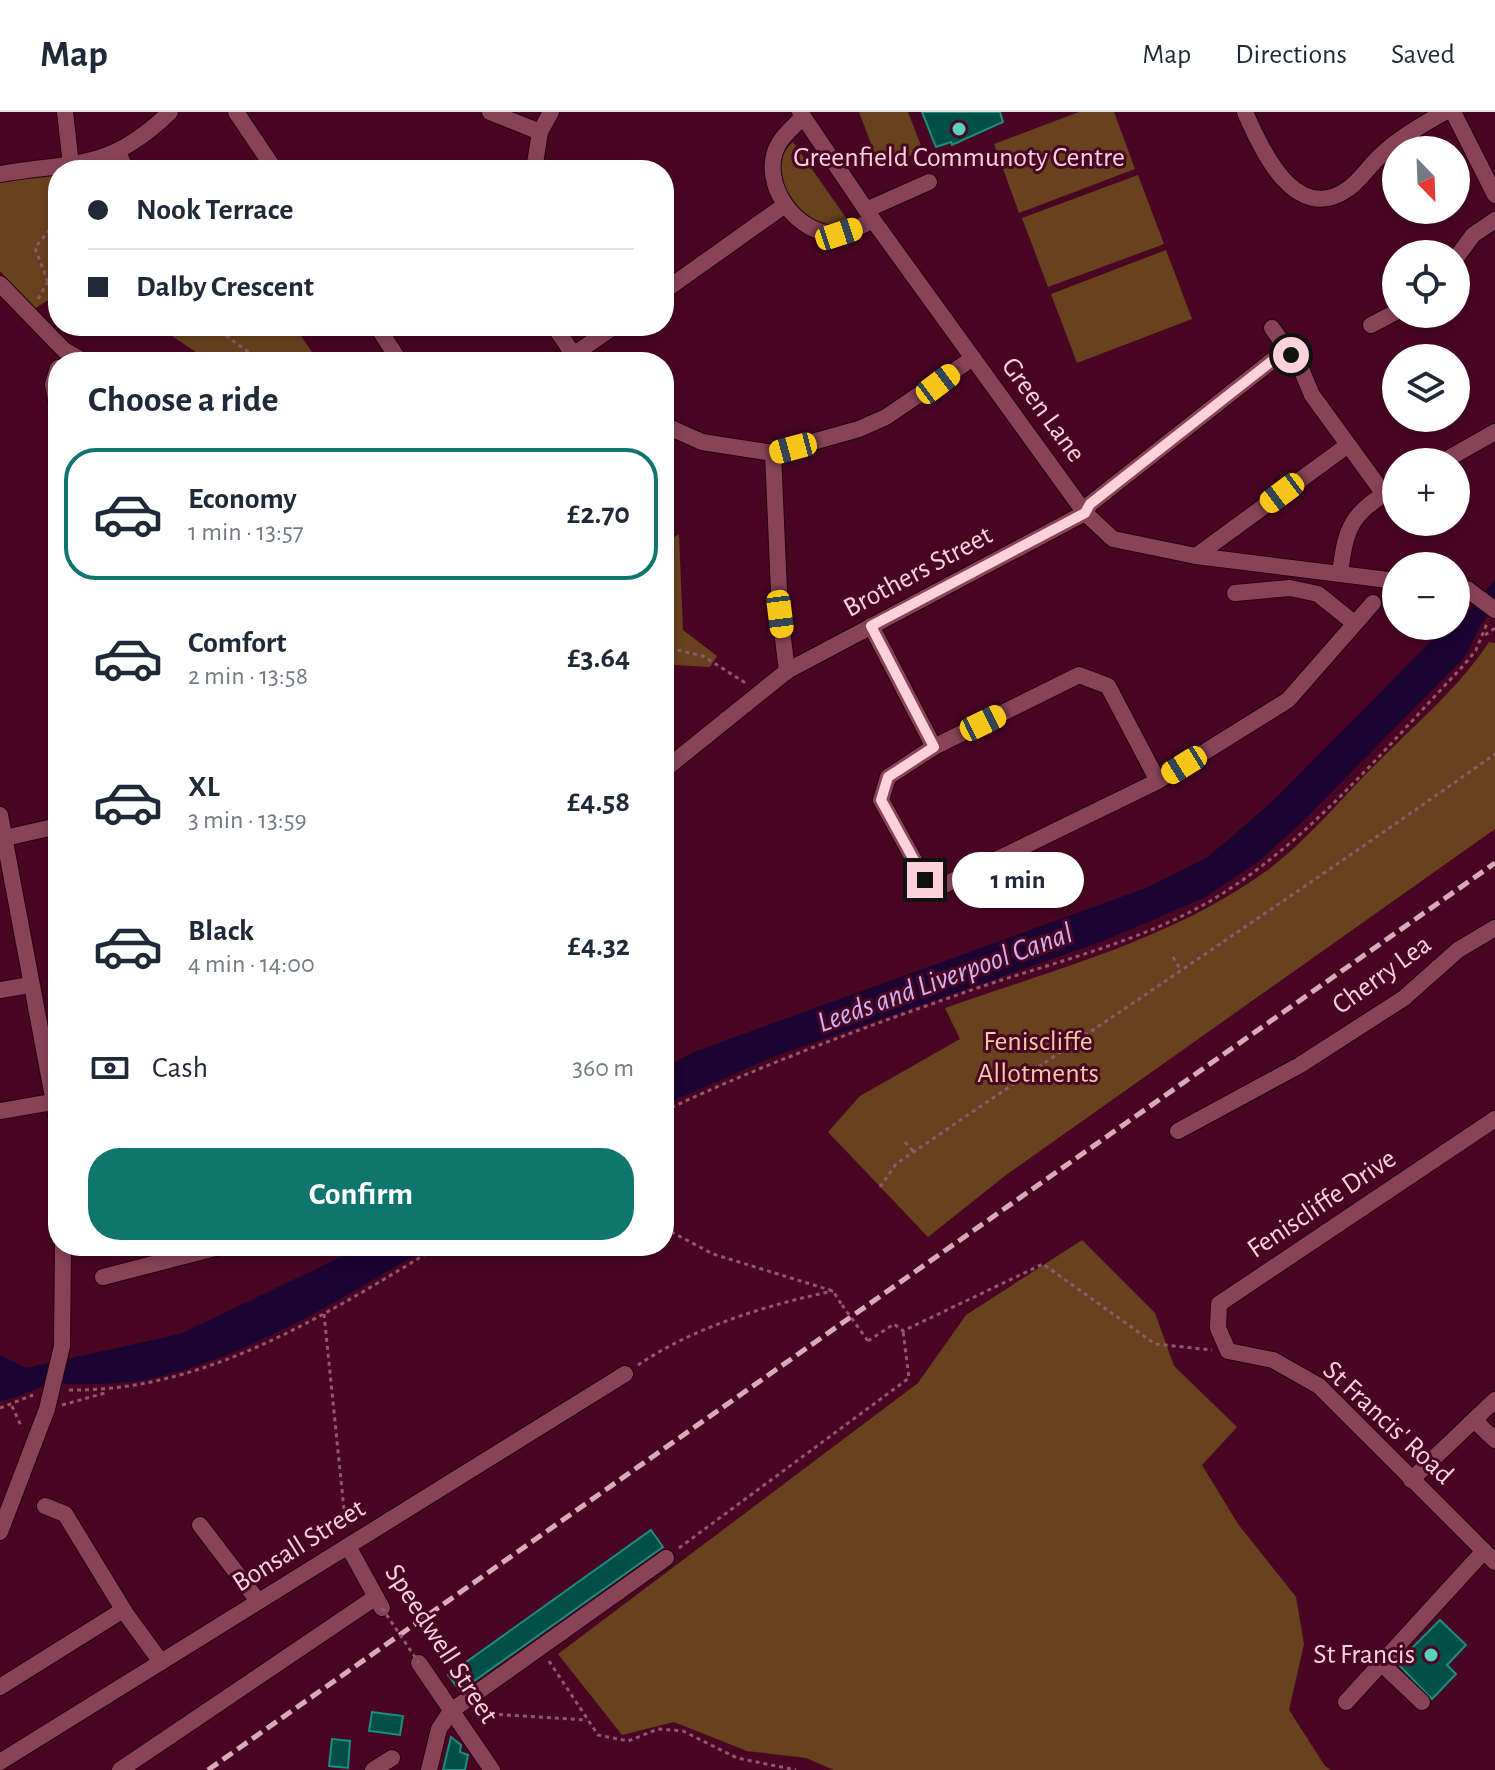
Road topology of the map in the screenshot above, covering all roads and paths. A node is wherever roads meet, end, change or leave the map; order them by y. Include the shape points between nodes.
1 (65, 112) edge
2 (170, 112) edge
3 (236, 112) edge
4 (253, 112) edge
5 (490, 112) edge
6 (551, 112) edge
7 (1245, 112) edge
8 (1445, 112) edge
9 (1453, 112) edge
10 (802, 115) edge
11 (249, 130) junction
12 (540, 132) junction
13 (118, 152) junction
14 (70, 160) edge
15 (89, 160) edge
16 (122, 160) edge
17 (268, 160) edge
18 (536, 160) edge
19 (48, 168) edge
20 (0, 174) edge
21 (929, 182) dead end
22 (1495, 195) edge
23 (785, 205) junction
24 (870, 215) junction
25 (1495, 220) edge
26 (48, 232) edge
27 (1469, 240) edge
28 (48, 282) joint
29 (0, 284) edge
30 (674, 284) edge
31 (29, 313) junction
32 (1382, 319) edge
33 (1371, 325) dead end
34 (1272, 328) dead end
35 (227, 336) edge
36 (603, 336) edge
37 (1287, 349) junction
38 (59, 352) edge
39 (248, 352) edge
40 (584, 352) edge
41 (973, 358) junction
42 (674, 429) edge
43 (1495, 432) edge
44 (1348, 445) junction
45 (1467, 448) edge
46 (773, 453) junction
47 (1382, 482) edge
48 (1382, 496) edge
49 (1085, 513) junction
50 (1196, 556) junction
51 (1340, 574) junction
52 (1382, 579) edge
53 (1470, 591) edge
54 (1235, 593) dead end
55 (1373, 603) dead end
56 (1495, 612) edge
57 (1354, 623) junction
58 (871, 626) junction
59 (1495, 628) edge
60 (1483, 636) junction
61 (674, 649) edge
62 (787, 671) junction
63 (760, 693) junction
64 (934, 747) junction
65 (1495, 754) edge
66 (674, 762) edge
67 (1158, 781) junction
68 (2, 826) edge
69 (48, 826) edge
70 (1495, 928) edge
71 (1173, 957) dead end
72 (1180, 969) junction
73 (30, 985) junction
74 (0, 990) edge
75 (1083, 1036) junction
76 (1090, 1048) dead end
77 (48, 1062) edge
78 (48, 1103) edge
79 (674, 1107) edge
80 (0, 1111) edge
81 (1495, 1119) edge
82 (1178, 1131) dead end
83 (905, 1142) dead end
84 (914, 1152) junction
85 (880, 1187) dead end
86 (674, 1233) edge
87 (63, 1256) edge
88 (184, 1256) edge
89 (422, 1256) edge
90 (103, 1277) dead end
91 (833, 1291) junction
92 (324, 1314) junction
93 (903, 1331) junction
94 (1228, 1351) junction
95 (625, 1374) joint
96 (63, 1390) dead end
97 (71, 1390) junction
98 (109, 1391) junction
99 (1495, 1400) edge
100 (44, 1402) junction
101 (0, 1408) edge
102 (1474, 1420) junction
103 (1495, 1440) edge
104 (1411, 1480) junction
105 (45, 1506) dead end
106 (200, 1525) dead end
107 (0, 1532) edge
108 (348, 1546) junction
109 (1490, 1556) edge
110 (666, 1558) joint
111 (258, 1601) junction
112 (379, 1602) junction
113 (123, 1610) junction
114 (541, 1648) junction
115 (161, 1662) junction
116 (419, 1663) joint
117 (1381, 1663) junction
118 (0, 1687) edge
119 (1346, 1702) dead end
120 (1422, 1702) dead end
121 (451, 1711) junction
122 (589, 1720) junction
123 (392, 1758) dead end
124 (1, 1760) edge
125 (120, 1770) edge
126 (373, 1770) edge
127 (429, 1770) edge
128 (492, 1770) edge
129 (796, 1770) edge

1 - 14 street
2 - 13 street via 143,138
3 - 11 street
4 - 11 street
5 - 12 street
6 - 12 street
7 - 8 street via 1279,178 1299,193 1321,197 1348,189 1397,141
9 - 22 street
10 - 23 street via 773,159 773,181
10 - 24 street, Green Lane
11 - 17 street
12 - 18 street
13 - 15 street
13 - 16 street
19 - 20 street
21 - 24 street
23 - 24 street via 809,228 839,234
23 - 30 street
24 - 41 street, Green Lane
25 - 27 street
26 - 28 path via 35,248
28 - 31 path
29 - 31 street
31 - 38 street
32 - 33 street
34 - 37 street
35 - 39 path
36 - 40 street
37 - 44 street
37 - 49 street, Brothers Street
41 - 46 street via 886,417
41 - 49 street, Green Lane
42 - 46 street via 702,442
43 - 45 street
44 - 47 street
44 - 50 street
46 - 62 street
48 - 51 street via 1359,511 1349,526
49 - 50 street, Green Lane via 1113,539
49 - 58 street, Brothers Street
50 - 51 street, Green Lane
51 - 52 street, Green Lane
53 - 56 street
54 - 57 street via 1290,588 1318,594
55 - 57 street
56 - 60 path
57 - 67 street via 1288,700
58 - 62 street, Brothers Street
58 - 64 street
59 - 60 path
60 - 79 path via 1464,665 1355,779 1264,866 1225,892 1133,935 773,1062
61 - 63 path via 703,656
62 - 63 street, Brothers Street
63 - 66 street, Brothers Street
64 - 67 street via 1079,675 1108,686
64 - 67 street via 888,777 881,800 925,880 942,886
65 - 72 path
68 - 69 street
68 - 73 street
70 - 82 street, Cherry Lea via 1458,950 1404,998 1300,1065
71 - 72 path
72 - 75 path
73 - 74 street
73 - 77 street
75 - 76 path
75 - 84 path
78 - 80 street
81 - 94 street, Feniscliffe Drive via 1219,1304 1218,1328
83 - 84 path
84 - 85 path via 896,1164
86 - 91 path via 713,1254
87 - 100 street, bridge via 62,1346
88 - 90 street
89 - 92 path
91 - 93 path, bridge via 868,1341 894,1324
91 - 95 path via 788,1301 664,1347
92 - 98 path via 222,1362
92 - 108 path
93 - 94 path via 1043,1264 1155,1344
93 - 110 path via 909,1378
94 - 104 street, St Francis' Road via 1273,1360 1319,1386
95 - 108 street, Bonsall Street
96 - 97 path
97 - 98 path
97 - 98 path via 81,1400
99 - 102 street
100 - 101 path
100 - 107 street
102 - 103 street
102 - 104 street
104 - 109 street, St Francis' Road
105 - 113 street via 65,1514
106 - 111 street
108 - 111 street, Bonsall Street
108 - 112 street, Speedwell Street
109 - 117 street
110 - 114 street
111 - 115 street, Bonsall Street
112 - 116 path, Speedwell Street, bridge
112 - 125 street
113 - 115 street
113 - 118 street
114 - 121 street
114 - 122 path
115 - 124 street, Bonsall Street
116 - 121 street, Speedwell Street
117 - 119 street
117 - 120 street
121 - 122 path
121 - 127 street via 439,1729
121 - 128 street, Speedwell Street
122 - 129 path via 598,1735 628,1741 658,1729 683,1731 737,1758
123 - 126 street

